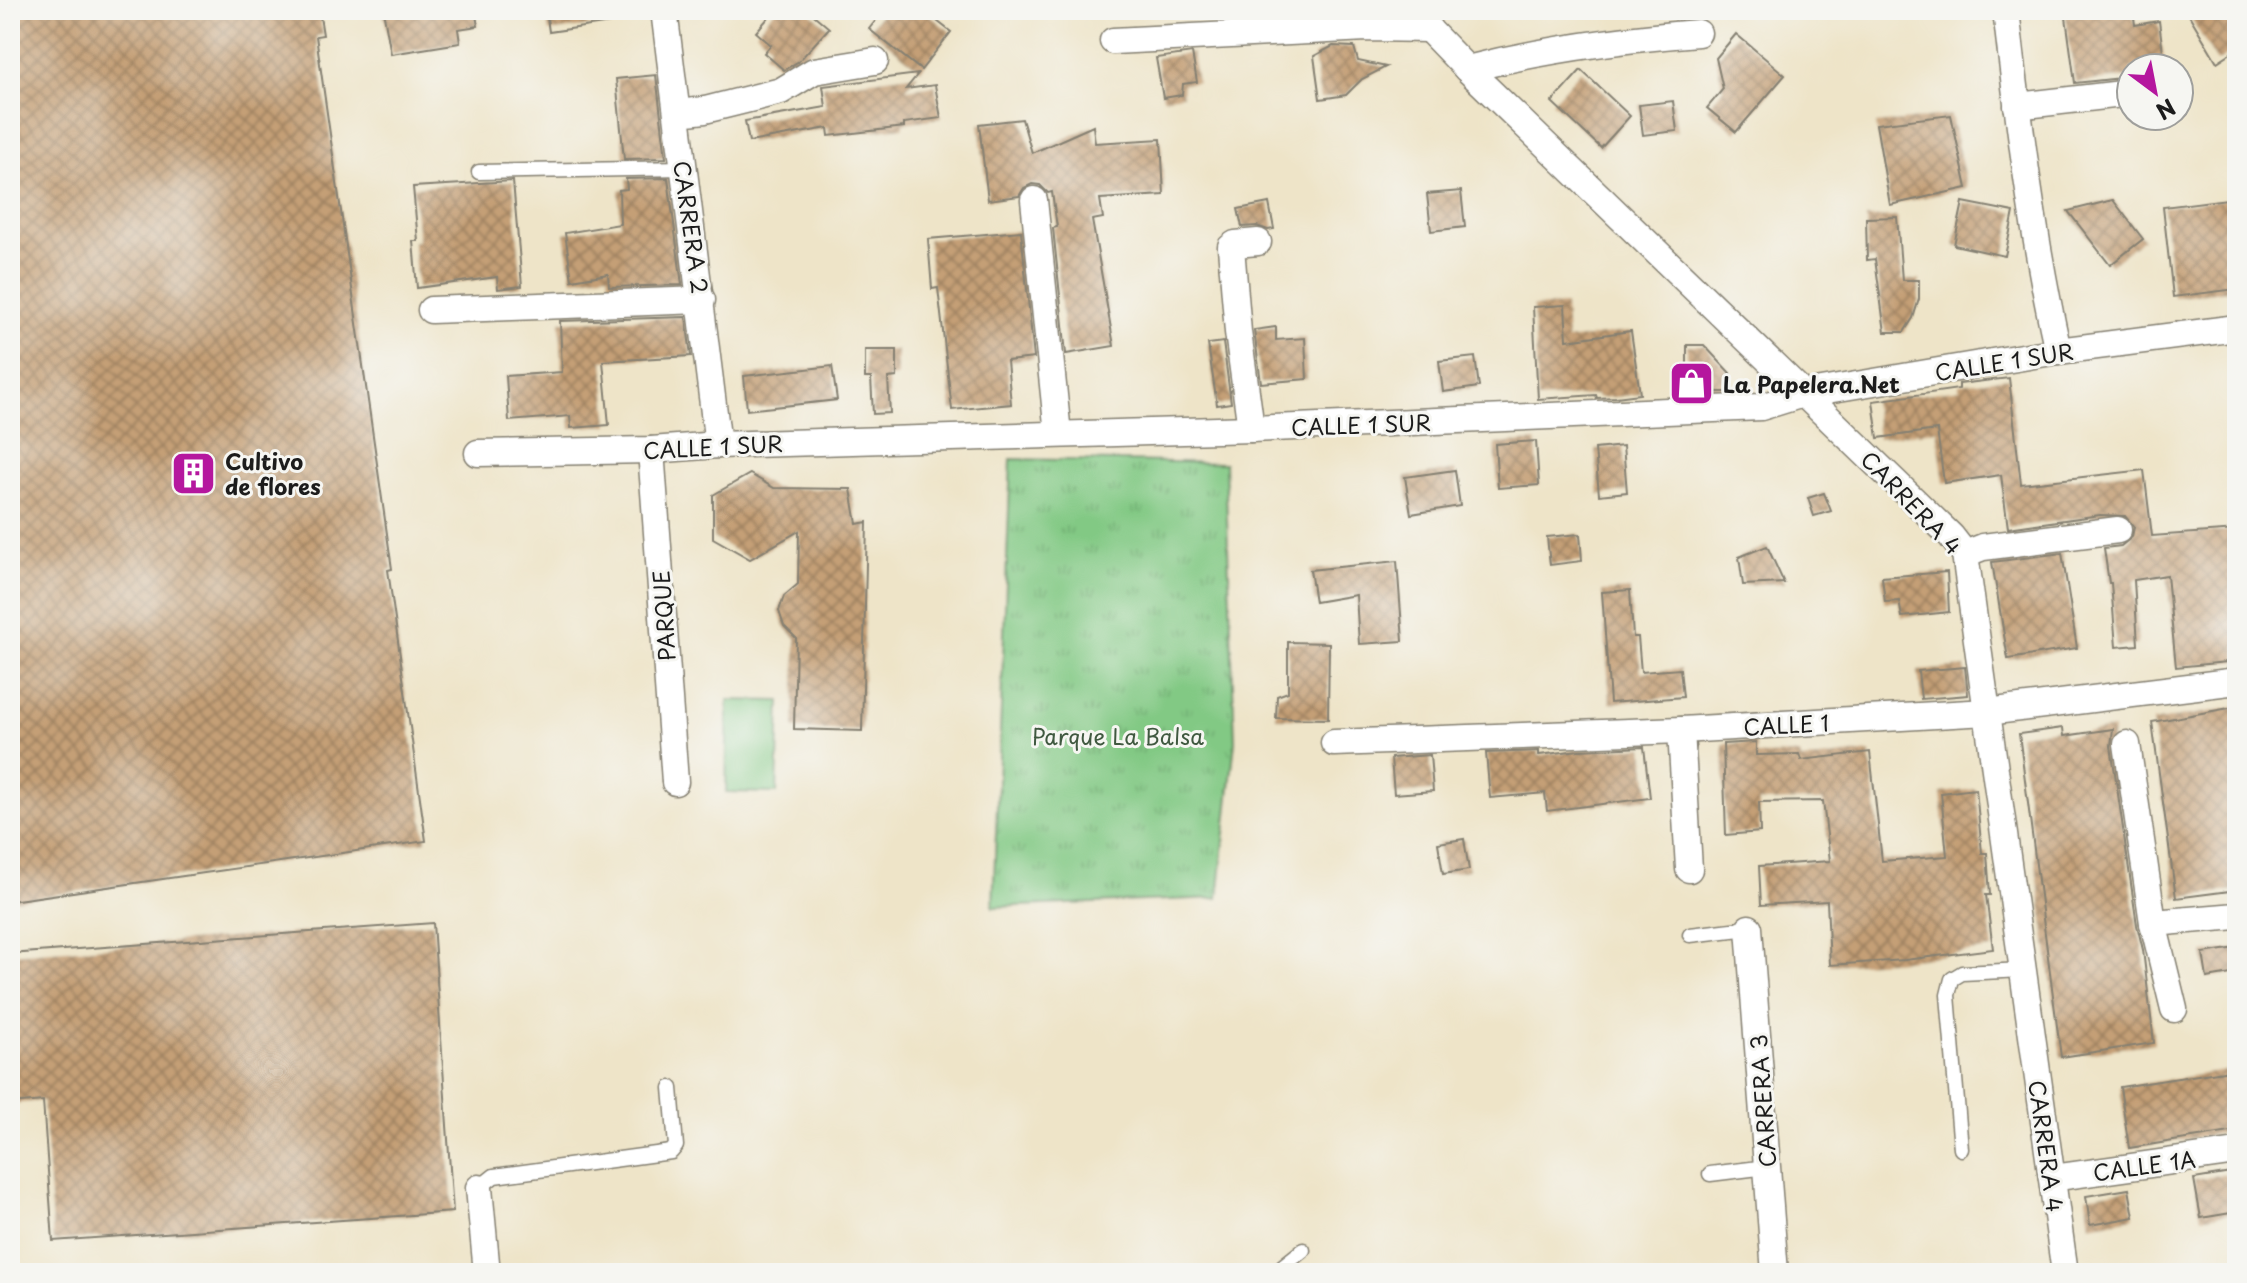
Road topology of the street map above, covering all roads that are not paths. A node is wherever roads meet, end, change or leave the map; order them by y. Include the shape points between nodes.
1 (664, 10) edge
2 (1410, 10) edge
3 (2006, 10) edge
4 (1429, 29) junction
5 (1698, 33) dead end
6 (1113, 41) dead end
7 (875, 61) dead end
8 (1467, 69) junction
9 (2115, 95) edge
10 (2017, 106) junction
11 (678, 113) junction
12 (684, 168) junction
13 (479, 172) dead end
14 (1034, 200) dead end
15 (1258, 242) dead end
16 (702, 300) junction
17 (431, 310) dead end
18 (2237, 328) edge
19 (2058, 351) junction
20 (1803, 394) junction
21 (1251, 429) junction
22 (1058, 434) junction
23 (718, 445) junction
24 (651, 450) junction
25 (478, 453) dead end
26 (2118, 530) dead end
27 (1965, 554) junction
28 (2237, 681) edge
29 (1987, 712) junction
30 (1681, 730) junction
31 (1334, 743) dead end
32 (2127, 744) dead end
33 (675, 782) dead end
34 (1689, 869) dead end
35 (2237, 916) edge
36 (2153, 923) junction
37 (1749, 928) joint
38 (1690, 935) dead end
39 (2023, 970) junction
40 (2174, 1009) dead end
41 (671, 1088) dead end
42 (1961, 1149) dead end
43 (2237, 1152) edge
44 (1767, 1167) junction
45 (1710, 1174) dead end
46 (2052, 1178) junction
47 (479, 1188) joint
48 (1303, 1250) dead end
49 (487, 1273) edge
50 (1283, 1273) edge
51 (1775, 1273) edge
52 (2065, 1273) edge

1 - 11 street, CARRERA 2
2 - 4 street, CARRERA 4
3 - 10 street
4 - 6 street
4 - 8 street, CARRERA 4
5 - 8 street via 1634,38
7 - 11 street via 814,71 781,91
8 - 20 street, CARRERA 4
9 - 10 street
10 - 19 street
11 - 12 street, CARRERA 2
12 - 13 lane
12 - 16 street, CARRERA 2
14 - 22 street
15 - 21 street via 1231,247
16 - 17 street
16 - 23 street, CARRERA 2
18 - 19 street, CALLE 1 SUR
19 - 20 street, CALLE 1 SUR
20 - 21 street, CALLE 1 SUR via 1761,407
20 - 27 street, CARRERA 4
21 - 22 street, CALLE 1 SUR
22 - 23 street, CALLE 1 SUR
23 - 24 street, CALLE 1 SUR
24 - 25 street, CALLE 1 SUR
24 - 33 street, PARQUE
26 - 27 street via 1983,547
27 - 29 street, CARRERA 4
28 - 29 street, CALLE 1
29 - 30 street, CALLE 1
29 - 39 street, CARRERA 4
30 - 31 street, CALLE 1
30 - 34 street
32 - 36 street
35 - 36 street
36 - 40 street
37 - 38 lane
37 - 44 street, CARRERA 3
39 - 42 lane via 1962,973 1952,979 1948,995
39 - 46 street, CARRERA 4
41 - 47 lane via 676,1146 671,1152 494,1176
43 - 46 street, CALLE 1A
44 - 45 lane
44 - 51 street, CARRERA 3
46 - 52 street, CARRERA 4
47 - 49 street
48 - 50 lane via 1283,1266

